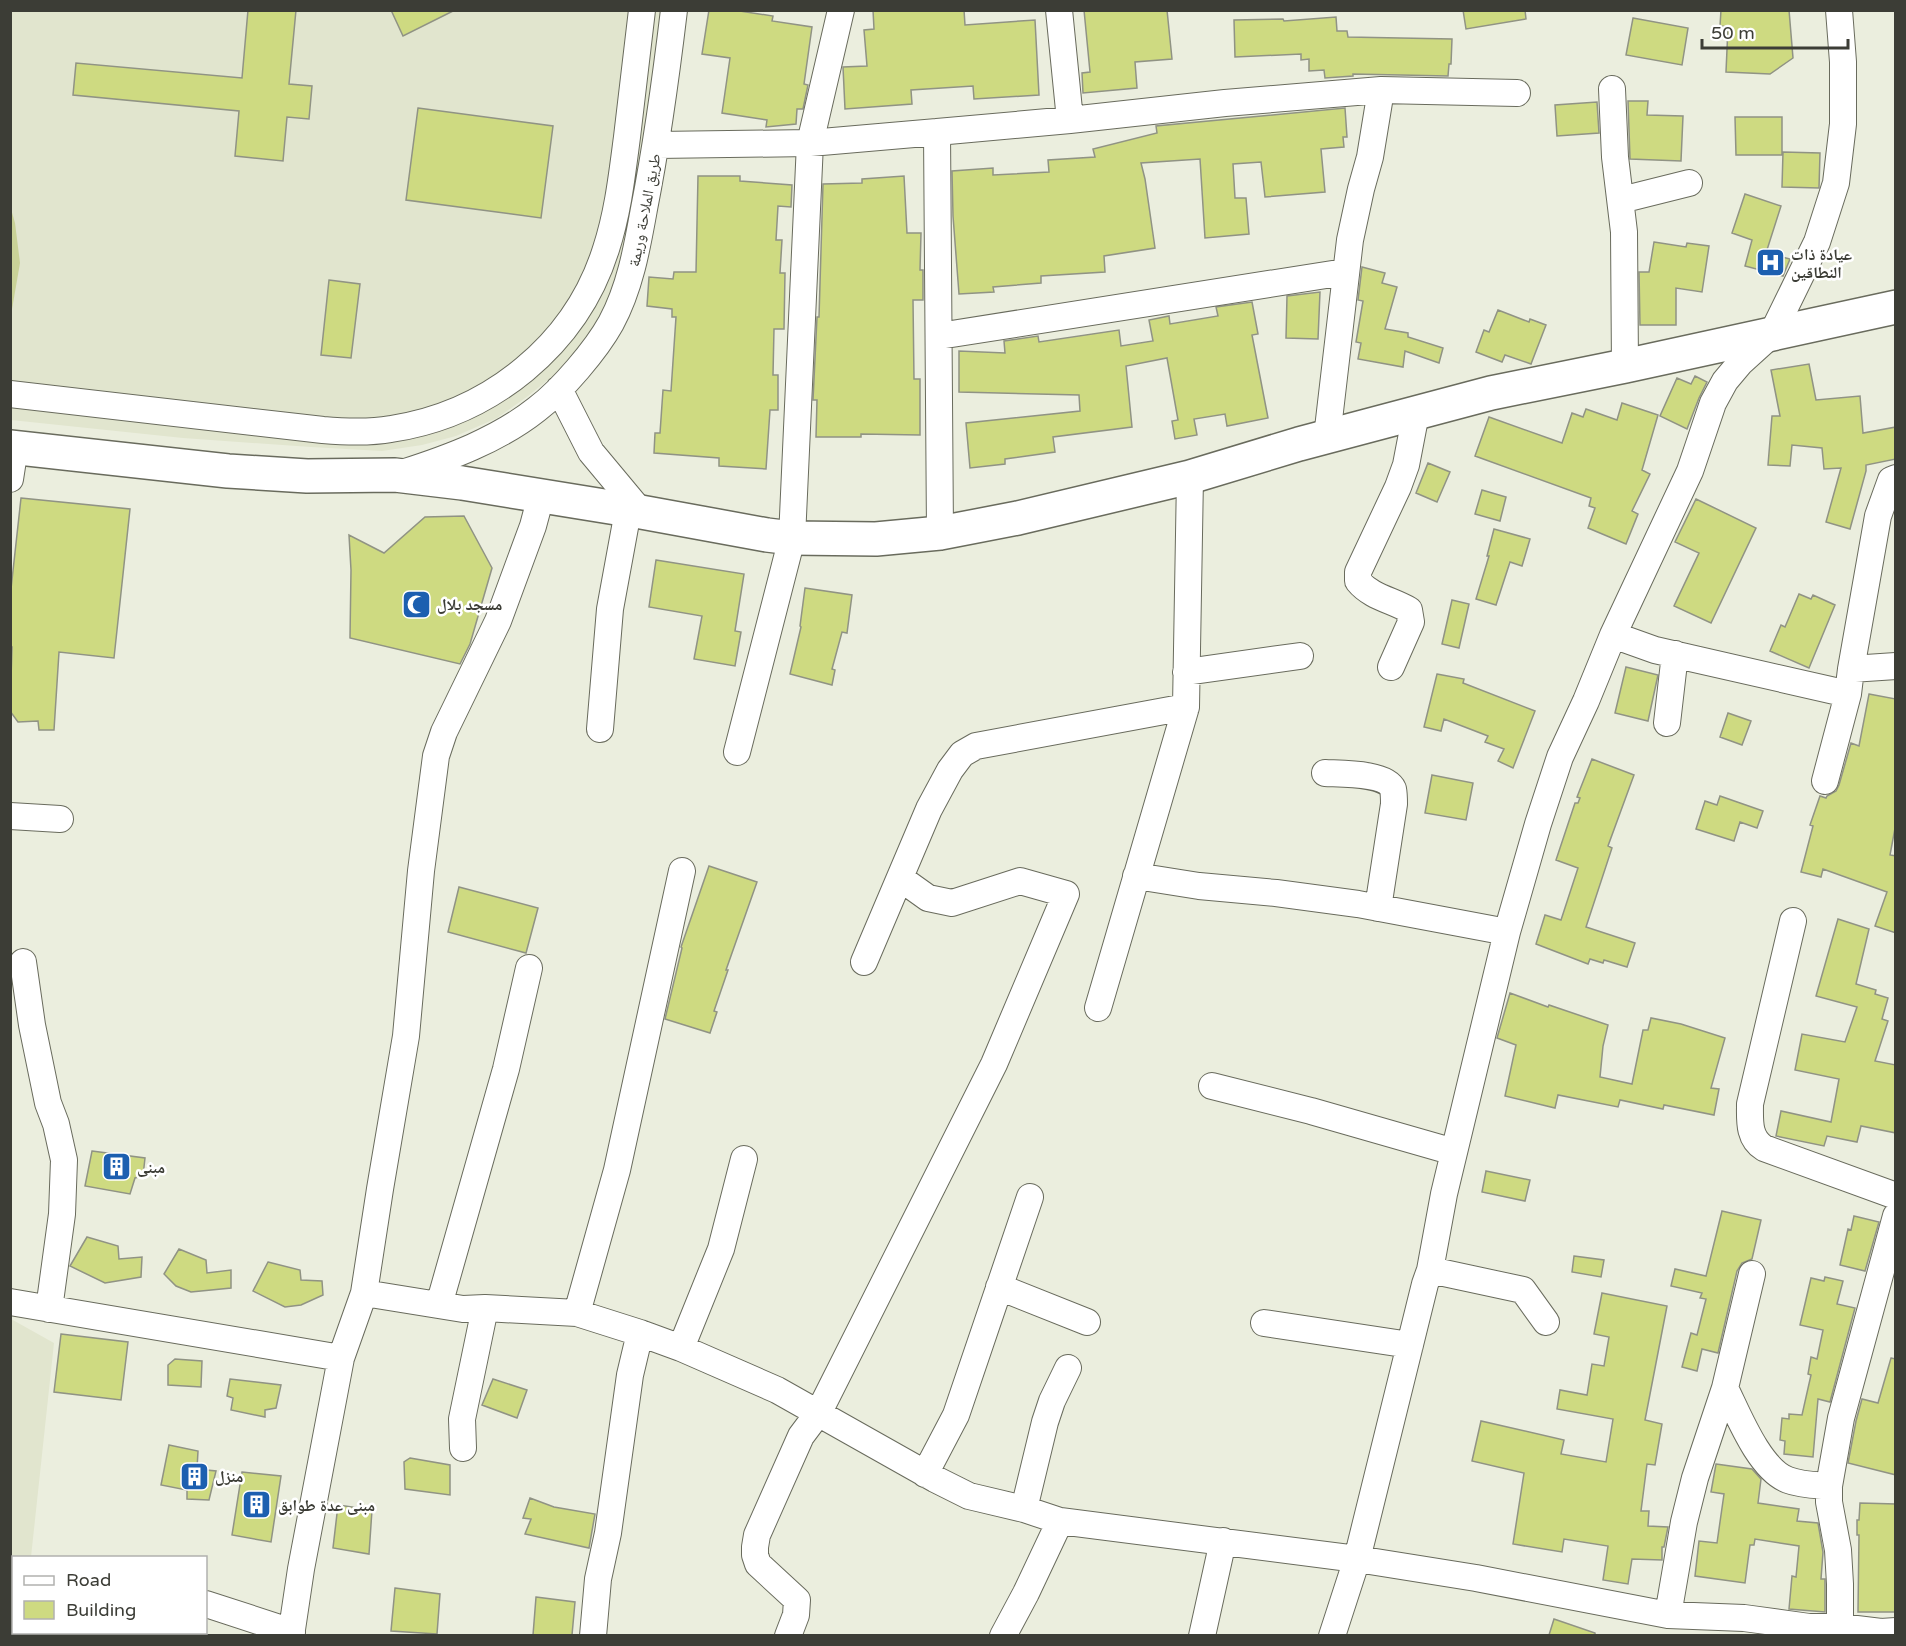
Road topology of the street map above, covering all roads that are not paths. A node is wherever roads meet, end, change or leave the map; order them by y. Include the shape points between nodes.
1 (642, 10) edge
2 (674, 10) edge
3 (840, 10) edge
4 (1059, 10) edge
5 (1839, 10) edge
6 (1612, 89) dead end
7 (1381, 90) junction
8 (1517, 93) dead end
9 (1070, 120) junction
10 (937, 132) junction
11 (810, 143) junction
12 (657, 145) junction
13 (1689, 183) dead end
14 (1621, 200) junction
15 (1345, 272) junction
16 (1896, 307) edge
17 (1772, 334) junction
18 (939, 336) junction
19 (1625, 366) junction
20 (559, 389) junction
21 (10, 394) edge
22 (1416, 413) junction
23 (1327, 437) junction
24 (12, 458) edge
25 (396, 475) junction
26 (1190, 477) junction
27 (1896, 478) edge
28 (542, 496) junction
29 (634, 511) junction
30 (940, 533) junction
31 (792, 538) junction
32 (1613, 635) junction
33 (1675, 654) junction
34 (1300, 656) dead end
35 (1896, 666) edge
36 (1391, 667) dead end
37 (1186, 672) junction
38 (1850, 682) junction
39 (1186, 707) junction
40 (1666, 723) dead end
41 (600, 729) dead end
42 (737, 752) dead end
43 (1325, 773) dead end
44 (1825, 781) dead end
45 (10, 816) edge
46 (60, 819) dead end
47 (682, 871) dead end
48 (1136, 876) junction
49 (900, 879) junction
50 (1378, 908) junction
51 (1793, 921) dead end
52 (1507, 932) junction
53 (23, 962) dead end
54 (864, 962) dead end
55 (529, 968) dead end
56 (1098, 1008) dead end
57 (1212, 1086) dead end
58 (1454, 1152) junction
59 (744, 1159) dead end
60 (1896, 1196) edge
61 (1030, 1197) dead end
62 (1896, 1216) edge
63 (1430, 1270) junction
64 (1752, 1274) dead end
65 (999, 1287) junction
66 (364, 1293) junction
67 (10, 1302) edge
68 (439, 1305) junction
69 (485, 1308) junction
70 (49, 1309) junction
71 (577, 1313) junction
72 (1087, 1322) dead end
73 (1545, 1322) dead end
74 (1264, 1323) dead end
75 (640, 1333) junction
76 (1410, 1345) junction
77 (681, 1348) junction
78 (341, 1358) junction
79 (1068, 1368) dead end
80 (1725, 1388) junction
81 (819, 1412) junction
82 (463, 1448) dead end
83 (925, 1474) junction
84 (1830, 1486) junction
85 (1024, 1509) junction
86 (1060, 1521) junction
87 (1222, 1541) junction
88 (1357, 1559) junction
89 (207, 1604) edge
90 (1668, 1615) junction
91 (1840, 1627) junction
92 (1808, 1631) edge
93 (1886, 1633) edge
94 (292, 1634) edge
95 (592, 1635) edge
96 (788, 1635) edge
97 (1003, 1635) edge
98 (1202, 1635) edge
99 (1332, 1635) edge

1 - 21 street via 621,184 602,261 577,310 557,338 513,380 485,398 423,423 356,432
2 - 12 street, طريق الملاحة وريمة
3 - 11 street
4 - 9 street
5 - 17 street via 1843,124 1836,183 1817,242
6 - 14 street
7 - 8 street
7 - 9 street
7 - 15 street
9 - 10 street
10 - 11 street
10 - 18 street
11 - 12 street
11 - 31 street
12 - 20 street, طريق الملاحة وريمة via 629,279 611,323
13 - 14 street
14 - 19 street
15 - 18 street
15 - 23 street
16 - 17 main road
17 - 19 main road
17 - 32 street via 1741,362 1713,403 1690,471
18 - 30 street
19 - 22 main road via 1491,393
20 - 25 street, طريق الملاحة وريمة via 539,408 496,435 445,459
20 - 29 street via 591,452
22 - 23 main road
22 - 36 street via 1398,487 1358,572 1358,582 1363,587 1409,610 1411,622
23 - 26 main road
24 - 25 main road via 307,476
25 - 28 main road
26 - 30 main road
26 - 37 street
27 - 38 street via 1891,480 1878,516
28 - 29 main road
28 - 66 street via 498,621 436,756 406,1036
29 - 31 main road
29 - 41 street via 610,609
30 - 31 main road via 876,539
31 - 42 street
32 - 33 street
32 - 52 street via 1560,758
33 - 38 street
33 - 40 street
34 - 37 street
35 - 38 street
37 - 39 street
38 - 44 street
39 - 48 street
39 - 49 street via 976,746 962,754 930,809
43 - 50 street via 1372,777 1393,789
45 - 46 street
47 - 71 street via 617,1170
48 - 50 street
48 - 56 street
49 - 54 street
49 - 81 street via 928,898 952,903 1020,881 1066,894 994,1064
50 - 52 street
51 - 60 street via 1750,1104 1751,1133 1764,1148
52 - 58 street
53 - 70 street via 48,1103 64,1160 62,1214
55 - 68 street via 506,1069
57 - 58 street
58 - 63 street
59 - 77 street via 721,1249
61 - 65 street
62 - 84 street via 1841,1418
63 - 73 street via 1523,1290
63 - 76 street
64 - 80 street
65 - 72 street
65 - 83 street via 956,1415
66 - 68 street
66 - 78 street
67 - 70 street
68 - 69 street
69 - 71 street
69 - 82 street via 462,1419
70 - 78 street
71 - 75 street
74 - 76 street
75 - 77 street
75 - 95 street via 630,1375
76 - 88 street
77 - 81 street
78 - 94 street
79 - 85 street via 1045,1422
80 - 84 street via 1769,1466 1785,1479
80 - 90 street via 1695,1478
81 - 83 street
81 - 96 street via 801,1436 757,1535 758,1564 797,1600
83 - 85 street via 969,1496
84 - 91 street via 1839,1561
85 - 86 street
86 - 87 street
86 - 97 street
87 - 88 street
87 - 98 street
88 - 90 street
88 - 99 street
89 - 94 street
90 - 92 street via 1744,1618
91 - 92 street
91 - 93 street

